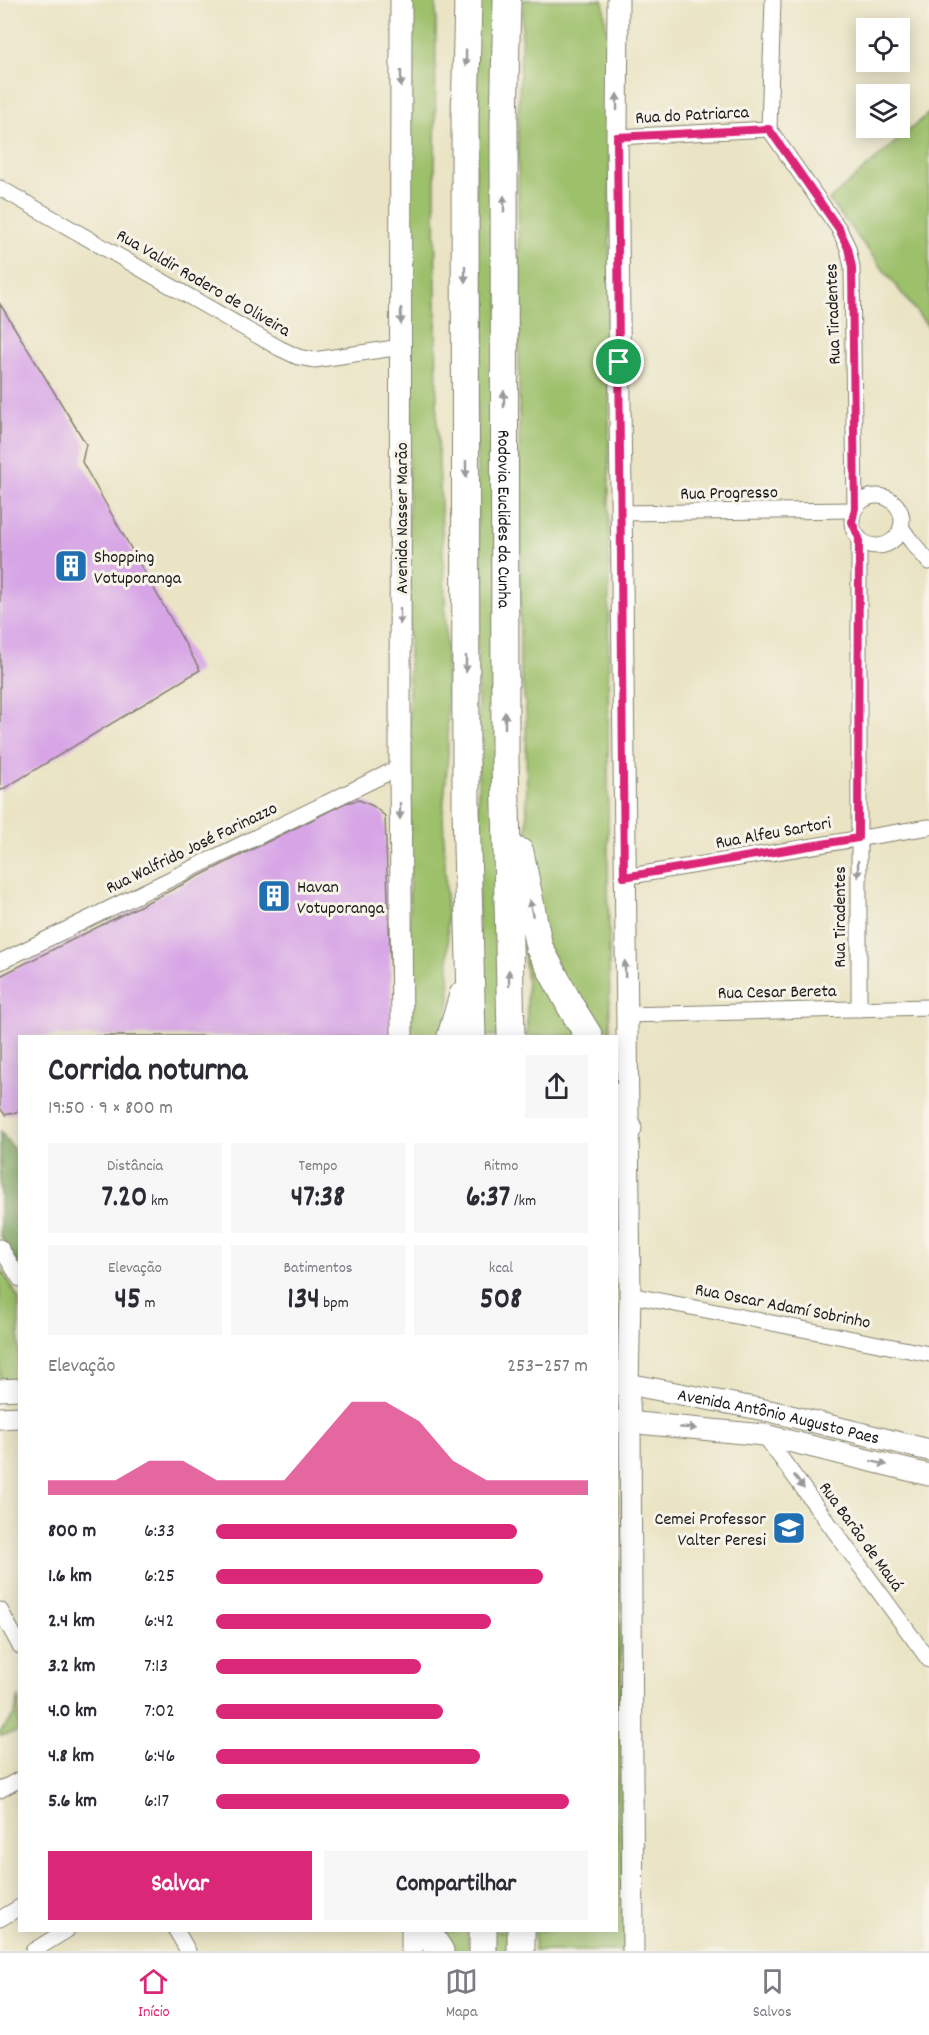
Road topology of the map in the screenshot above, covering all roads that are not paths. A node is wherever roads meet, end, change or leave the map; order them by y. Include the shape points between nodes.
1 (402, 0) edge
2 (468, 0) edge
3 (507, 0) edge
4 (618, 0) edge
5 (773, 0) edge
6 (769, 129) junction
7 (617, 137) junction
8 (0, 188) edge
9 (401, 347) junction
10 (621, 513) junction
11 (853, 513) junction
12 (901, 527) junction
13 (859, 538) junction
14 (892, 541) junction
15 (911, 541) junction
16 (929, 562) edge
17 (505, 761) junction
18 (400, 767) junction
19 (929, 827) edge
20 (858, 838) junction
21 (624, 877) junction
22 (0, 962) edge
23 (470, 968) junction
24 (929, 1007) edge
25 (859, 1009) junction
26 (626, 1015) junction
27 (402, 1035) edge
28 (451, 1035) edge
29 (472, 1035) edge
30 (511, 1035) edge
31 (588, 1035) edge
32 (618, 1102) edge
33 (628, 1128) junction
34 (0, 1247) edge
35 (18, 1276) edge
36 (630, 1295) junction
37 (929, 1354) edge
38 (622, 1384) edge
39 (18, 1389) edge
40 (0, 1390) edge
41 (770, 1411) junction
42 (18, 1417) edge
43 (0, 1418) edge
44 (623, 1421) edge
45 (764, 1435) junction
46 (929, 1450) edge
47 (929, 1475) edge
48 (0, 1610) edge
49 (18, 1642) edge
50 (929, 1660) edge
51 (18, 1784) edge
52 (0, 1790) edge
53 (18, 1908) edge
54 (0, 1919) edge
55 (64, 1932) edge
56 (177, 1932) edge
57 (412, 1932) edge
58 (427, 1932) edge
59 (483, 1932) edge
60 (521, 1932) edge
61 (33, 1951) edge
62 (188, 1951) edge
63 (412, 1951) edge
64 (440, 1951) edge
65 (483, 1951) edge
66 (521, 1951) edge
67 (633, 1951) edge

1 -> 9 main road, Avenida Nasser Marão
2 -> 23 highway via 466,808
17 -> 3 highway, Rodovia Euclides da Cunha
7 -> 4 main road
5 - 6 street
6 - 7 street, Rua do Patriarca
6 - 11 street, Rua Tiradentes via 839,229 848,248 852,267
7 - 10 main road
8 - 9 street, Rua Valdir Rodero de Oliveira via 298,357 314,360
9 -> 18 main road, Avenida Nasser Marão
10 - 11 street, Rua Progresso
10 - 21 main road
11 - 12 street via 865,498 886,497 901,512
11 - 13 street
12 - 14 street
12 - 15 street
13 - 14 street via 874,546
13 - 20 street, Rua Tiradentes
14 - 15 street
15 - 16 street
30 -> 17 highway, Rodovia Euclides da Cunha
31 -> 17 highway via 540,947
18 - 22 street, Rua Walfrido José Farinazzo
18 -> 27 main road, Avenida Nasser Marão
19 - 20 street, Rua Alfeu Sartori
20 - 21 street, Rua Alfeu Sartori
20 -> 25 street, Rua Tiradentes
26 -> 21 main road
23 - 28 highway
23 - 29 highway
24 - 25 street, Rua Cesar Bereta
25 - 26 street, Rua Cesar Bereta
26 - 33 main road
32 - 33 highway
33 - 36 main road
34 - 35 street
36 - 37 street, Rua Oscar Adamí Sobrinho
36 - 38 main road
38 - 41 main road, Avenida Antônio Augusto Paes
38 - 44 main road
39 - 40 main road
41 - 45 main road
41 - 46 main road, Avenida Antônio Augusto Paes
42 - 43 main road
44 -> 45 main road, Avenida Antônio Augusto Paes
44 - 67 main road
45 -> 47 main road, Avenida Antônio Augusto Paes
45 -> 50 street, Rua Barão de Mauá
48 - 49 street
51 - 52 street
53 - 54 street
55 - 61 street
56 - 62 street
57 - 63 main road
58 - 64 highway
59 - 65 highway
60 - 66 highway

